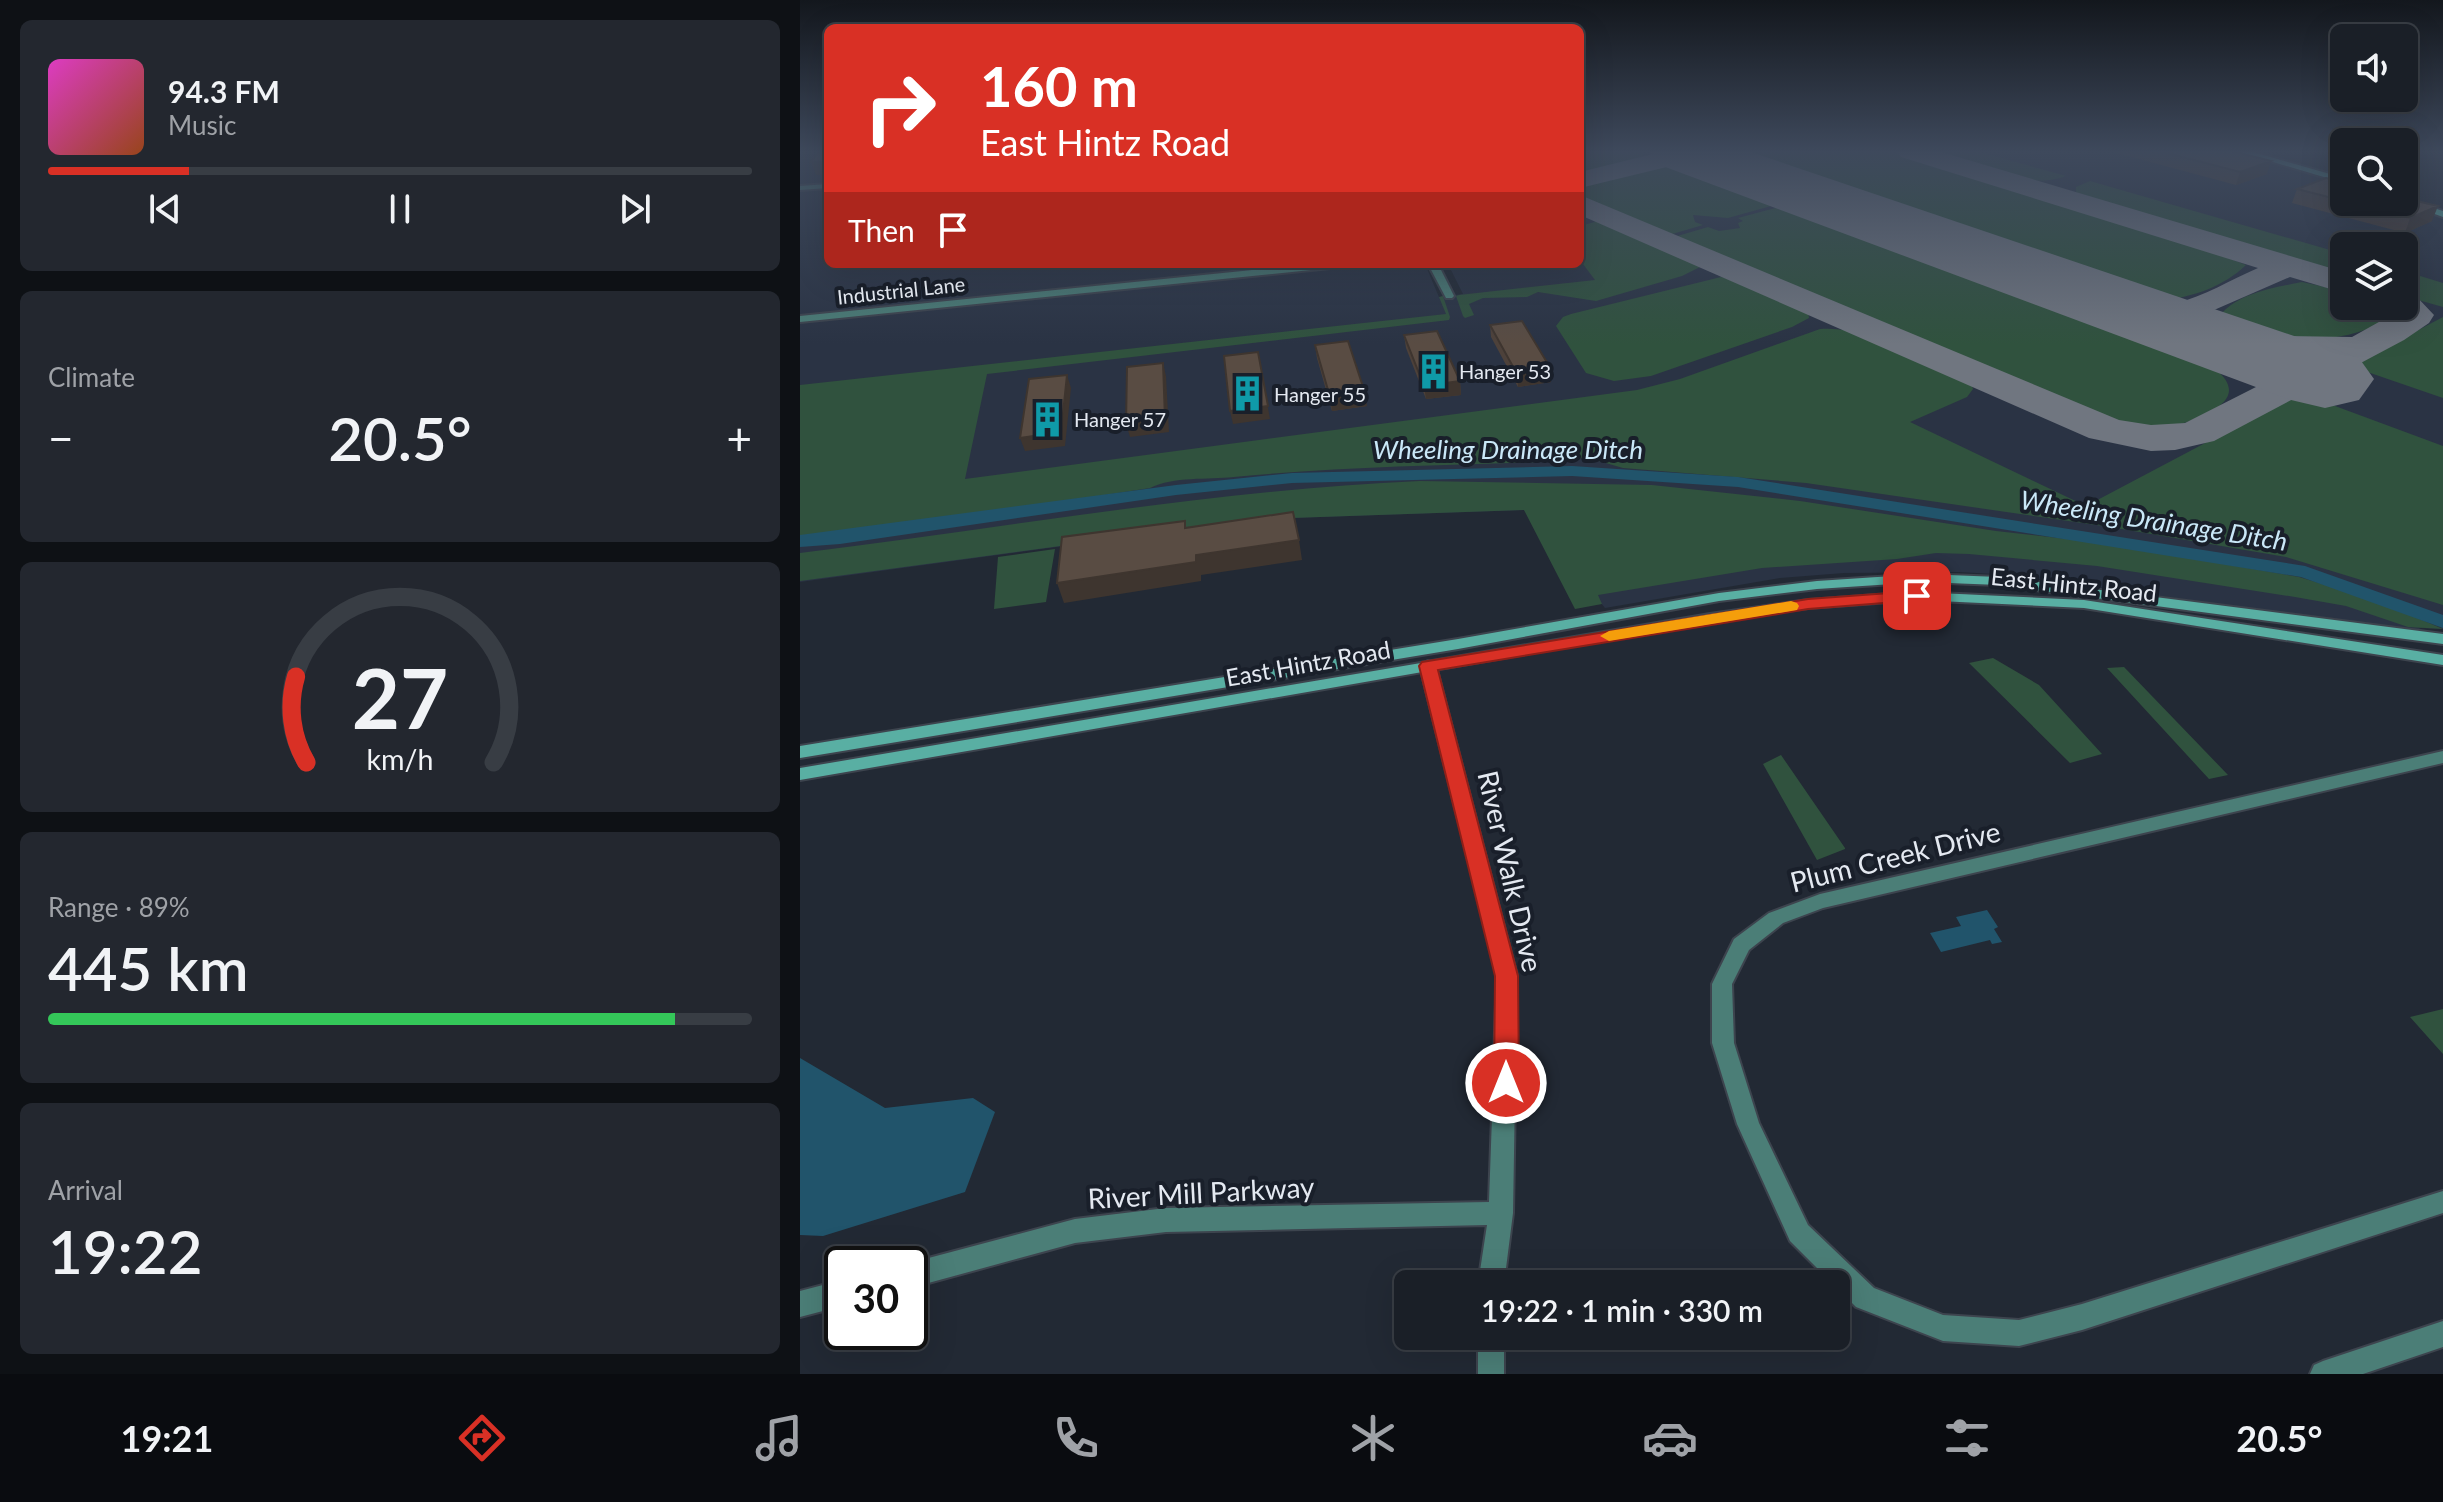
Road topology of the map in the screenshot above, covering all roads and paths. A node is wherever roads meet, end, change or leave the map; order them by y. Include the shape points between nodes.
1 (1301, 268) edge
2 (1435, 268) edge
3 (1449, 296) dead end
4 (800, 319) edge
5 (2437, 639) edge
6 (2439, 660) edge
7 (1428, 666) junction
8 (800, 752) edge
9 (2443, 757) edge
10 (800, 774) edge
11 (2443, 1202) edge
12 (1501, 1213) junction
13 (928, 1270) edge
14 (1493, 1270) edge
15 (824, 1298) edge
16 (800, 1304) edge
17 (2443, 1334) edge
18 (1491, 1350) edge
19 (2334, 1373) edge
20 (1491, 1374) edge

1 - 4 street, Industrial Lane
2 - 3 street
5 - 8 main road, East Hintz Road via 1999,581 1877,581 1719,597
6 - 7 main road, East Hintz Road via 2084,604 1917,596 1808,604
7 - 10 main road, East Hintz Road
7 - 12 street, River Walk Drive via 1507,976
9 - 11 street, Plum Creek Drive via 1820,901 1776,918 1741,945 1722,984 1723,1043 1739,1097 1799,1233 1865,1298 1943,1328 2019,1333
12 - 13 street, River Mill Parkway via 1166,1220 1075,1231
12 - 14 street, River Walk Drive
15 - 16 street
17 - 19 street
18 - 20 street

